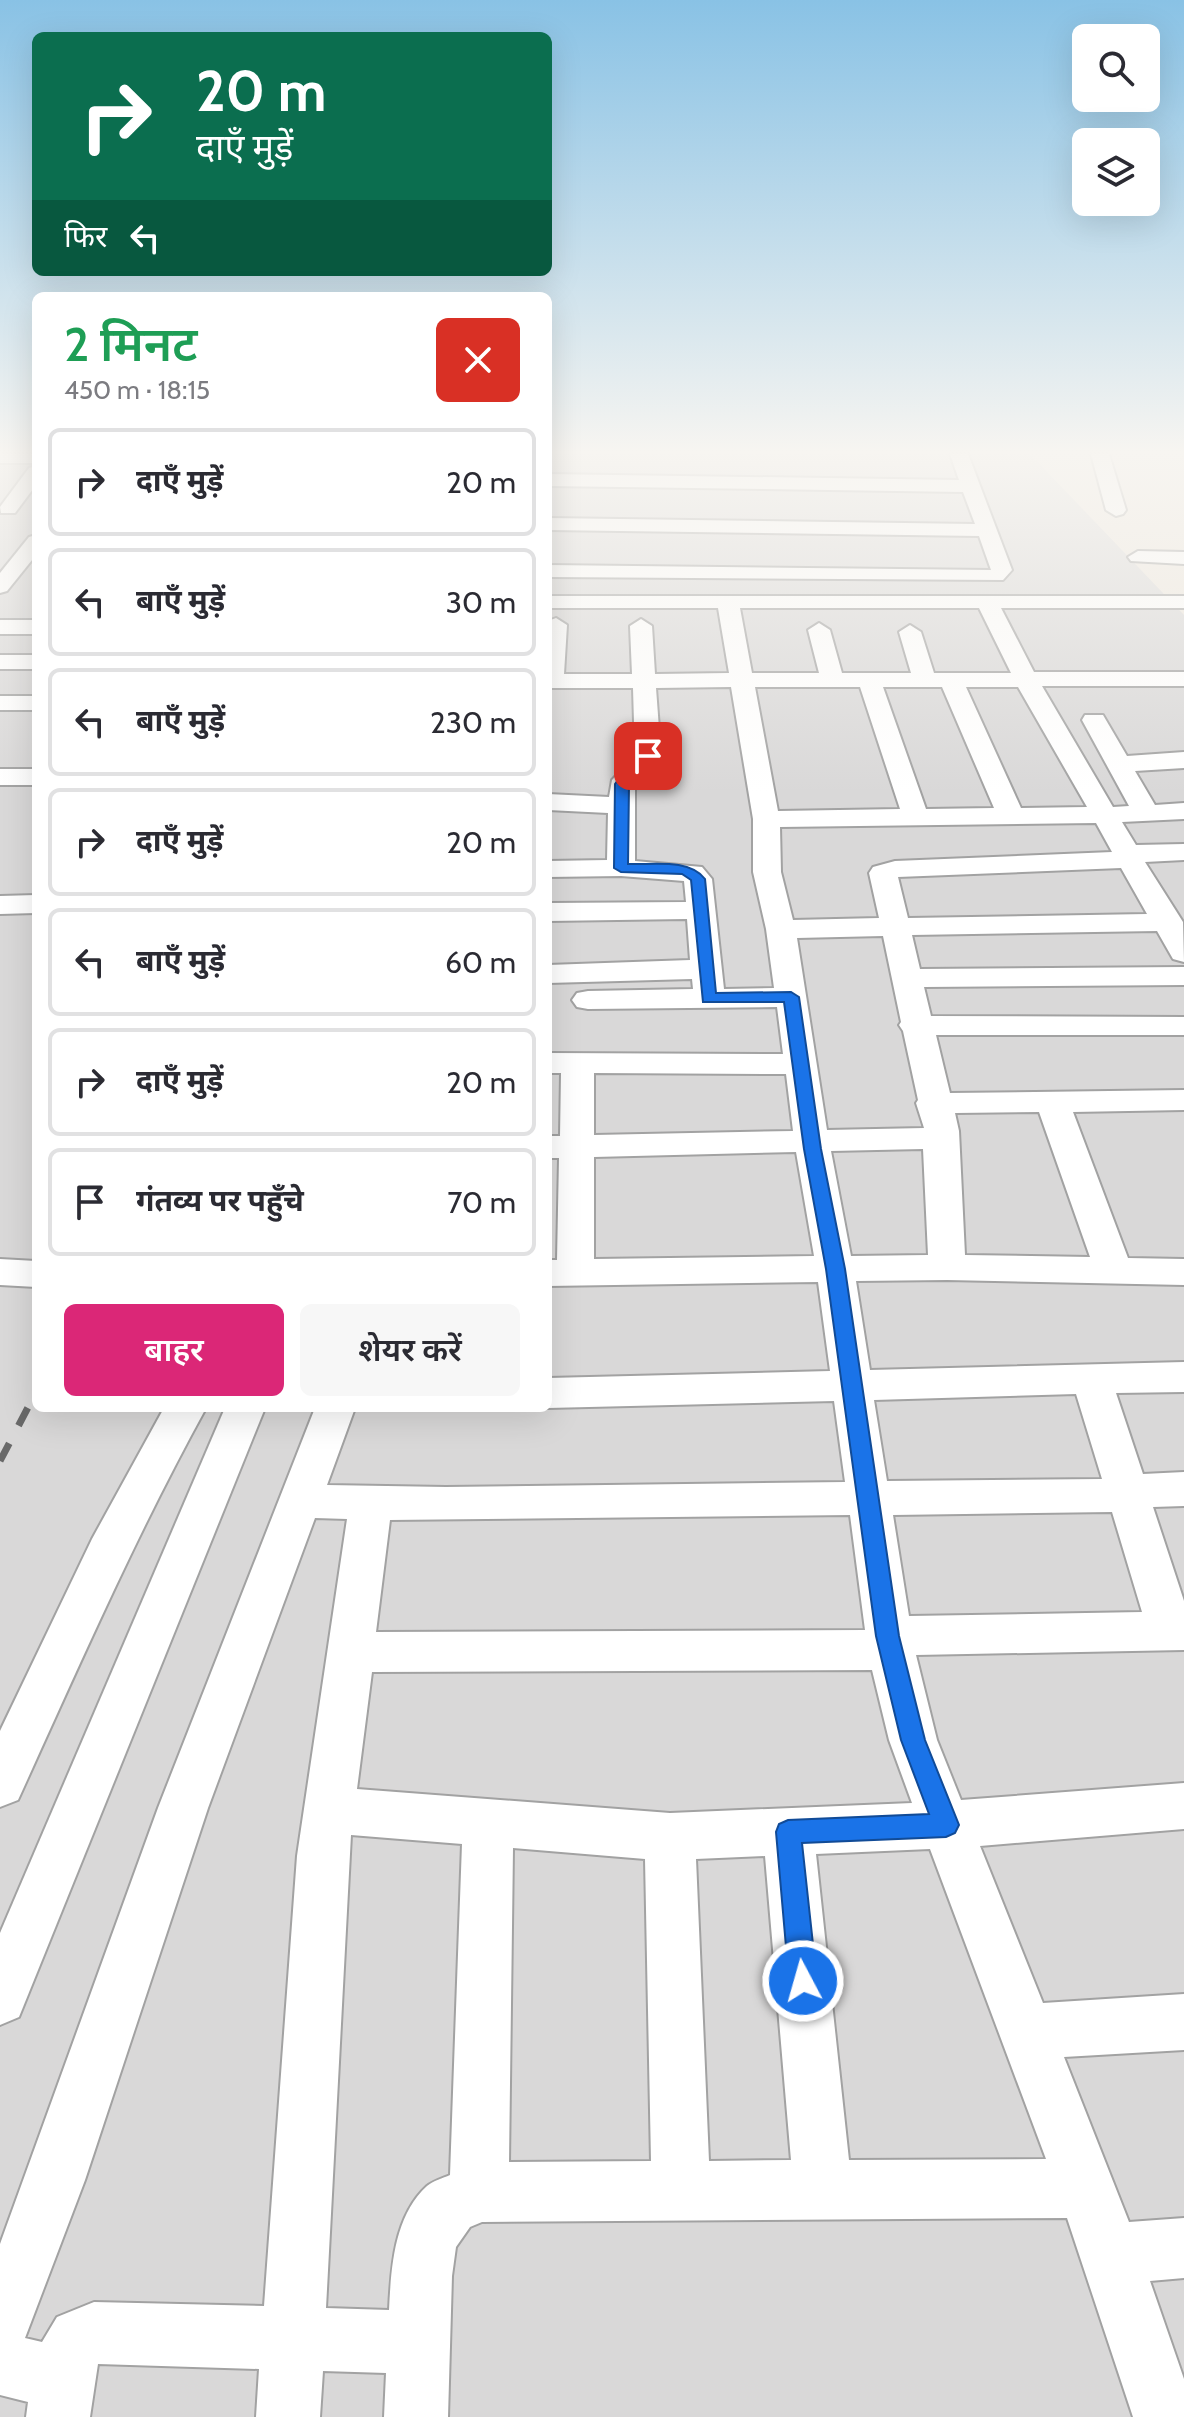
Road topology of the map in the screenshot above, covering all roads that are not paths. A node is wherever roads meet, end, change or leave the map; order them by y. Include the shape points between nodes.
1 (15, 567) edge
2 (1001, 567) edge
3 (552, 571) edge
4 (0, 586) edge
5 (552, 602) edge
6 (728, 602) junction
7 (987, 602) junction
8 (1184, 602) edge
9 (556, 625) dead end
10 (641, 626) dead end
11 (0, 627) edge
12 (32, 627) edge
13 (819, 630) dead end
14 (910, 632) dead end
15 (0, 662) edge
16 (32, 662) edge
17 (552, 662) edge
18 (1184, 679) edge
19 (869, 680) junction
20 (925, 680) junction
21 (951, 680) junction
22 (552, 681) edge
23 (833, 681) junction
24 (1027, 681) junction
25 (645, 682) junction
26 (745, 682) junction
27 (0, 703) edge
28 (32, 703) edge
29 (1094, 720) dead end
30 (1184, 760) edge
31 (1121, 764) junction
32 (0, 777) edge
33 (32, 777) edge
34 (552, 802) edge
35 (622, 806) junction
36 (1184, 811) edge
37 (1146, 812) junction
38 (1106, 815) junction
39 (1011, 816) junction
40 (766, 819) junction
41 (916, 819) junction
42 (1184, 852) edge
43 (1129, 856) junction
44 (621, 868) junction
45 (552, 869) edge
46 (32, 904) edge
47 (0, 905) edge
48 (701, 910) junction
49 (552, 912) edge
50 (1168, 922) junction
51 (894, 928) junction
52 (781, 929) junction
53 (1184, 953) edge
54 (552, 974) edge
55 (1184, 976) edge
56 (905, 978) junction
57 (708, 984) junction
58 (791, 997) junction
59 (588, 1000) dead end
60 (915, 1025) junction
61 (1184, 1026) edge
62 (563, 1062) edge
63 (800, 1064) junction
64 (1184, 1100) edge
65 (1052, 1101) junction
66 (933, 1103) junction
67 (940, 1138) junction
68 (811, 1140) junction
69 (562, 1147) edge
70 (947, 1267) junction
71 (835, 1269) junction
72 (1114, 1271) junction
73 (0, 1272) edge
74 (1184, 1272) edge
75 (562, 1273) edge
76 (32, 1274) edge
77 (1184, 1377) edge
78 (1092, 1380) junction
79 (851, 1387) junction
80 (552, 1393) edge
81 (183, 1412) edge
82 (243, 1412) edge
83 (334, 1412) edge
84 (1184, 1489) edge
85 (1127, 1493) junction
86 (867, 1498) junction
87 (301, 1501) junction
88 (371, 1503) junction
89 (1177, 1631) edge
90 (889, 1643) junction
91 (351, 1652) junction
92 (0, 1784) edge
93 (1184, 1806) edge
94 (330, 1810) junction
95 (488, 1822) junction
96 (946, 1825) junction
97 (788, 1832) junction
98 (670, 1837) junction
99 (0, 1998) edge
100 (1184, 2022) edge
101 (1027, 2032) junction
102 (1087, 2188) junction
103 (823, 2190) junction
104 (681, 2191) junction
105 (479, 2192) junction
106 (1184, 2248) edge
107 (1110, 2254) junction
108 (0, 2322) edge
109 (293, 2339) junction
110 (419, 2342) junction
111 (0, 2359) edge
112 (1167, 2393) edge
113 (60, 2398) edge
114 (288, 2417) edge
115 (416, 2417) edge

1 - 4 street
2 - 3 street via 999,574 990,576
5 - 6 street
6 - 7 street
6 - 26 street
7 - 8 street
7 - 24 street
9 - 17 street
10 - 25 street
11 - 12 street
13 - 23 street
14 - 20 street
15 - 16 street
18 - 24 street
19 - 20 street
19 - 23 street
19 - 41 street
20 - 21 street
21 - 24 street
21 - 39 street
22 - 25 street
23 - 26 street
24 - 38 street
25 - 26 street
25 - 35 street via 648,756 624,780
26 - 40 street
27 - 28 street
29 - 31 street
30 - 31 street
31 - 37 street
32 - 33 street
34 - 35 street
35 - 44 street
36 - 37 street
37 - 38 street
38 - 39 street
38 - 43 street
39 - 41 street
40 - 41 street
40 - 52 street via 767,872
42 - 43 street
43 - 50 street
43 - 51 street via 888,870 883,873
44 - 45 street
44 - 48 street via 692,873 698,879
46 - 47 street
48 - 49 street
48 - 57 street
50 - 51 street
50 - 53 street
51 - 52 street
51 - 56 street
52 - 58 street
54 - 57 street
55 - 56 street
56 - 60 street
57 - 58 street
57 - 59 street
58 - 63 street
60 - 61 street
60 - 66 street
62 - 63 street
62 - 69 street
63 - 68 street
64 - 65 street
65 - 66 street
65 - 72 street
66 - 67 street
67 - 68 street
67 - 70 street
68 - 69 street
68 - 71 street
69 - 75 street
70 - 71 street
70 - 72 street
71 - 75 street
71 - 79 street
72 - 74 street
73 - 76 street
77 - 78 street
78 - 79 street
78 - 85 street
79 - 80 street
79 - 86 street
81 - 92 street via 114,1539
82 - 99 street
83 - 87 street
84 - 85 street
85 - 86 street
85 - 89 street
86 - 88 street
86 - 90 street
87 - 88 street
87 - 108 street via 183,1808 55,2180
88 - 91 street
89 - 90 street
90 - 91 street
90 - 96 street via 913,1740
91 - 94 street
93 - 96 street
94 - 95 street
94 - 109 street
95 - 98 street
95 - 105 street
96 - 97 street
96 - 101 street
97 - 98 street
97 - 103 street
98 - 104 street
100 - 101 street
101 - 102 street
102 - 103 street
102 - 107 street
103 - 104 street
104 - 105 street
105 - 110 street via 449,2206 428,2236
106 - 107 street
107 - 112 street
109 - 110 street
109 - 113 street via 94,2333 79,2337 68,2350
109 - 114 street
110 - 115 street
111 - 113 street

